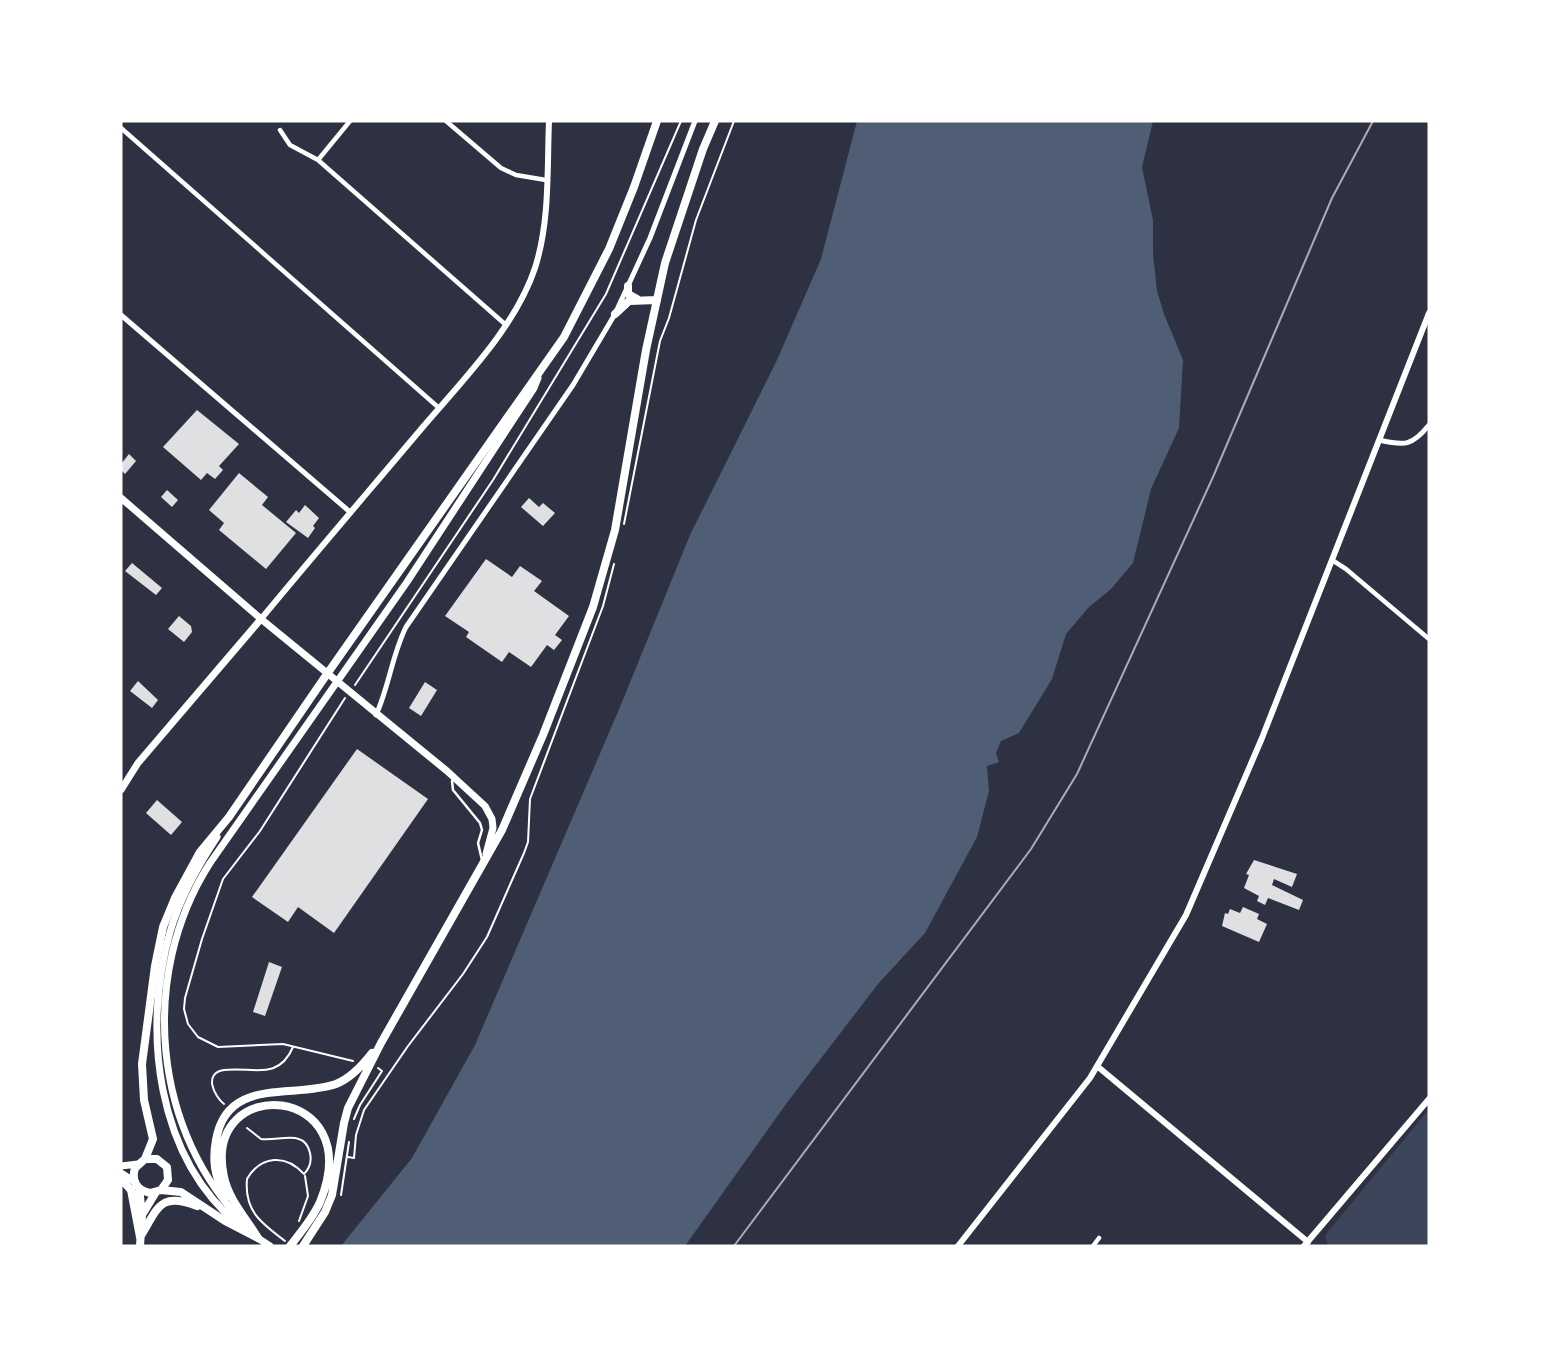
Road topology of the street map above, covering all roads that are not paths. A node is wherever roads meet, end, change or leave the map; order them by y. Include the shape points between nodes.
1 (350, 121) edge
2 (446, 121) edge
3 (549, 121) edge
4 (657, 121) edge
5 (695, 121) edge
6 (715, 121) edge
7 (121, 128) edge
8 (280, 130) dead end
9 (318, 160) junction
10 (546, 180) junction
11 (628, 286) junction
12 (638, 300) junction
13 (657, 300) junction
14 (1429, 313) edge
15 (615, 314) junction
16 (121, 316) edge
17 (506, 325) junction
18 (540, 374) junction
19 (439, 408) junction
20 (1429, 425) edge
21 (1379, 440) junction
22 (121, 498) edge
23 (350, 512) junction
24 (1331, 559) junction
25 (261, 619) junction
26 (1429, 639) edge
27 (327, 674) junction
28 (337, 682) junction
29 (376, 715) junction
30 (447, 771) junction
31 (123, 780) edge
32 (121, 790) edge
33 (229, 817) junction
34 (484, 860) junction
35 (381, 1043) junction
36 (1097, 1066) junction
37 (1429, 1099) edge
38 (141, 1161) junction
39 (121, 1166) edge
40 (121, 1173) edge
41 (121, 1178) edge
42 (137, 1185) junction
43 (159, 1191) junction
44 (207, 1209) junction
45 (142, 1215) junction
46 (258, 1238) junction
47 (1099, 1238) dead end
48 (140, 1242) edge
49 (1308, 1245) edge
50 (270, 1246) edge
51 (291, 1246) edge
52 (303, 1246) edge
53 (958, 1246) edge
54 (1093, 1246) edge

1 - 9 street
2 - 10 street via 500,168
3 - 10 main road
4 - 18 highway via 610,249
5 - 11 street
6 - 13 highway via 673,236
7 - 19 street
8 - 9 street via 290,145
9 - 17 street
10 - 17 main road via 545,222 535,268
11 - 12 highway via 628,294
11 - 15 street
12 - 13 highway
12 - 15 highway via 626,302
13 - 34 highway via 615,530 593,607 533,759
14 - 21 main road
15 - 29 street via 573,385 406,627
16 - 23 street
17 - 19 main road
18 - 27 highway
18 - 28 main road via 476,478
19 - 23 main road
20 - 21 street via 1407,444
21 - 24 main road
22 - 25 main road
23 - 25 main road
24 - 26 street
24 - 36 main road via 1262,738 1186,915
25 - 27 main road
25 - 31 main road
27 - 28 main road
27 - 33 highway
28 - 29 main road
28 - 46 main road via 198,884 175,942 168,977 169,1080 184,1132 214,1188
29 - 30 main road
30 - 34 lane via 453,790 480,823 478,843
30 - 34 main road via 485,806 492,819
31 - 32 main road
33 - 38 highway via 200,852 169,912 155,966 142,1079 153,1139
33 - 46 main road via 180,903 165,953 157,1050 170,1116 182,1149 215,1203
34 - 35 highway
35 - 46 highway via 343,1081 253,1095 236,1104 223,1119 215,1141 216,1176
35 - 52 highway via 348,1108 330,1202
36 - 49 main road
36 - 53 main road
37 - 49 main road
38 - 39 main road
38 - 42 highway via 134,1172
38 - 43 highway via 158,1159 167,1167 168,1180
40 - 42 main road
41 - 48 highway via 131,1190
42 - 43 highway via 144,1191
42 - 45 highway
43 - 44 highway via 181,1192
43 - 45 highway
44 - 46 highway
44 - 48 highway via 173,1200 164,1203 155,1210
45 - 48 highway
46 - 50 main road
46 - 51 highway via 228,1189 223,1149 233,1126 248,1112 268,1104 289,1105 315,1122 328,1153 321,1200
47 - 54 street

